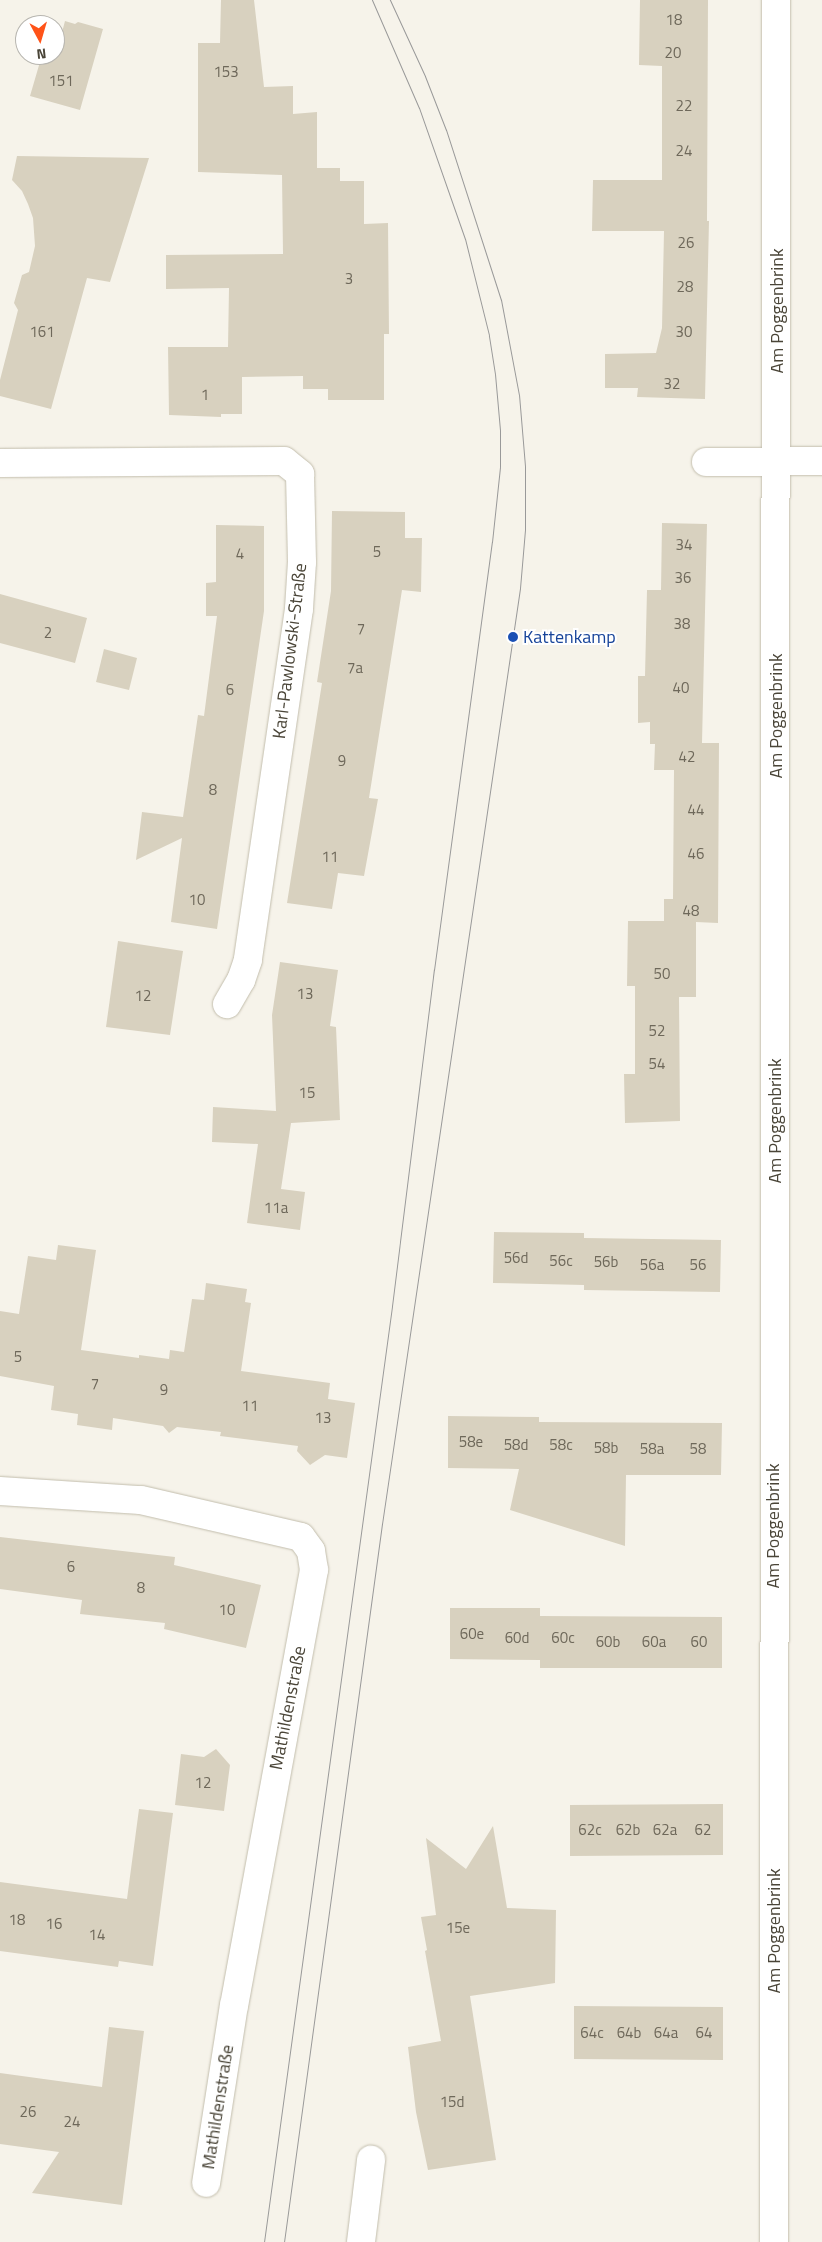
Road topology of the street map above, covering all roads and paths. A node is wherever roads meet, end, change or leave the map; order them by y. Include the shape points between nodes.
1 (776, 0) edge
2 (778, 461) junction
3 (822, 461) edge
4 (706, 462) dead end
5 (0, 463) edge
6 (227, 1004) dead end
7 (0, 1491) edge
8 (371, 2160) dead end
9 (206, 2183) dead end
10 (361, 2242) edge
11 (774, 2242) edge

1 - 2 street, Am Poggenbrink
2 - 3 street
2 - 4 street
2 - 11 street, Am Poggenbrink via 773,1493
5 - 6 street, Karl-Pawlowski-Straße via 284,462 300,474 302,562 299,609 248,960
7 - 9 street, Mathildenstraße via 141,1500 301,1537 311,1552 314,1570 236,1995
8 - 10 street

